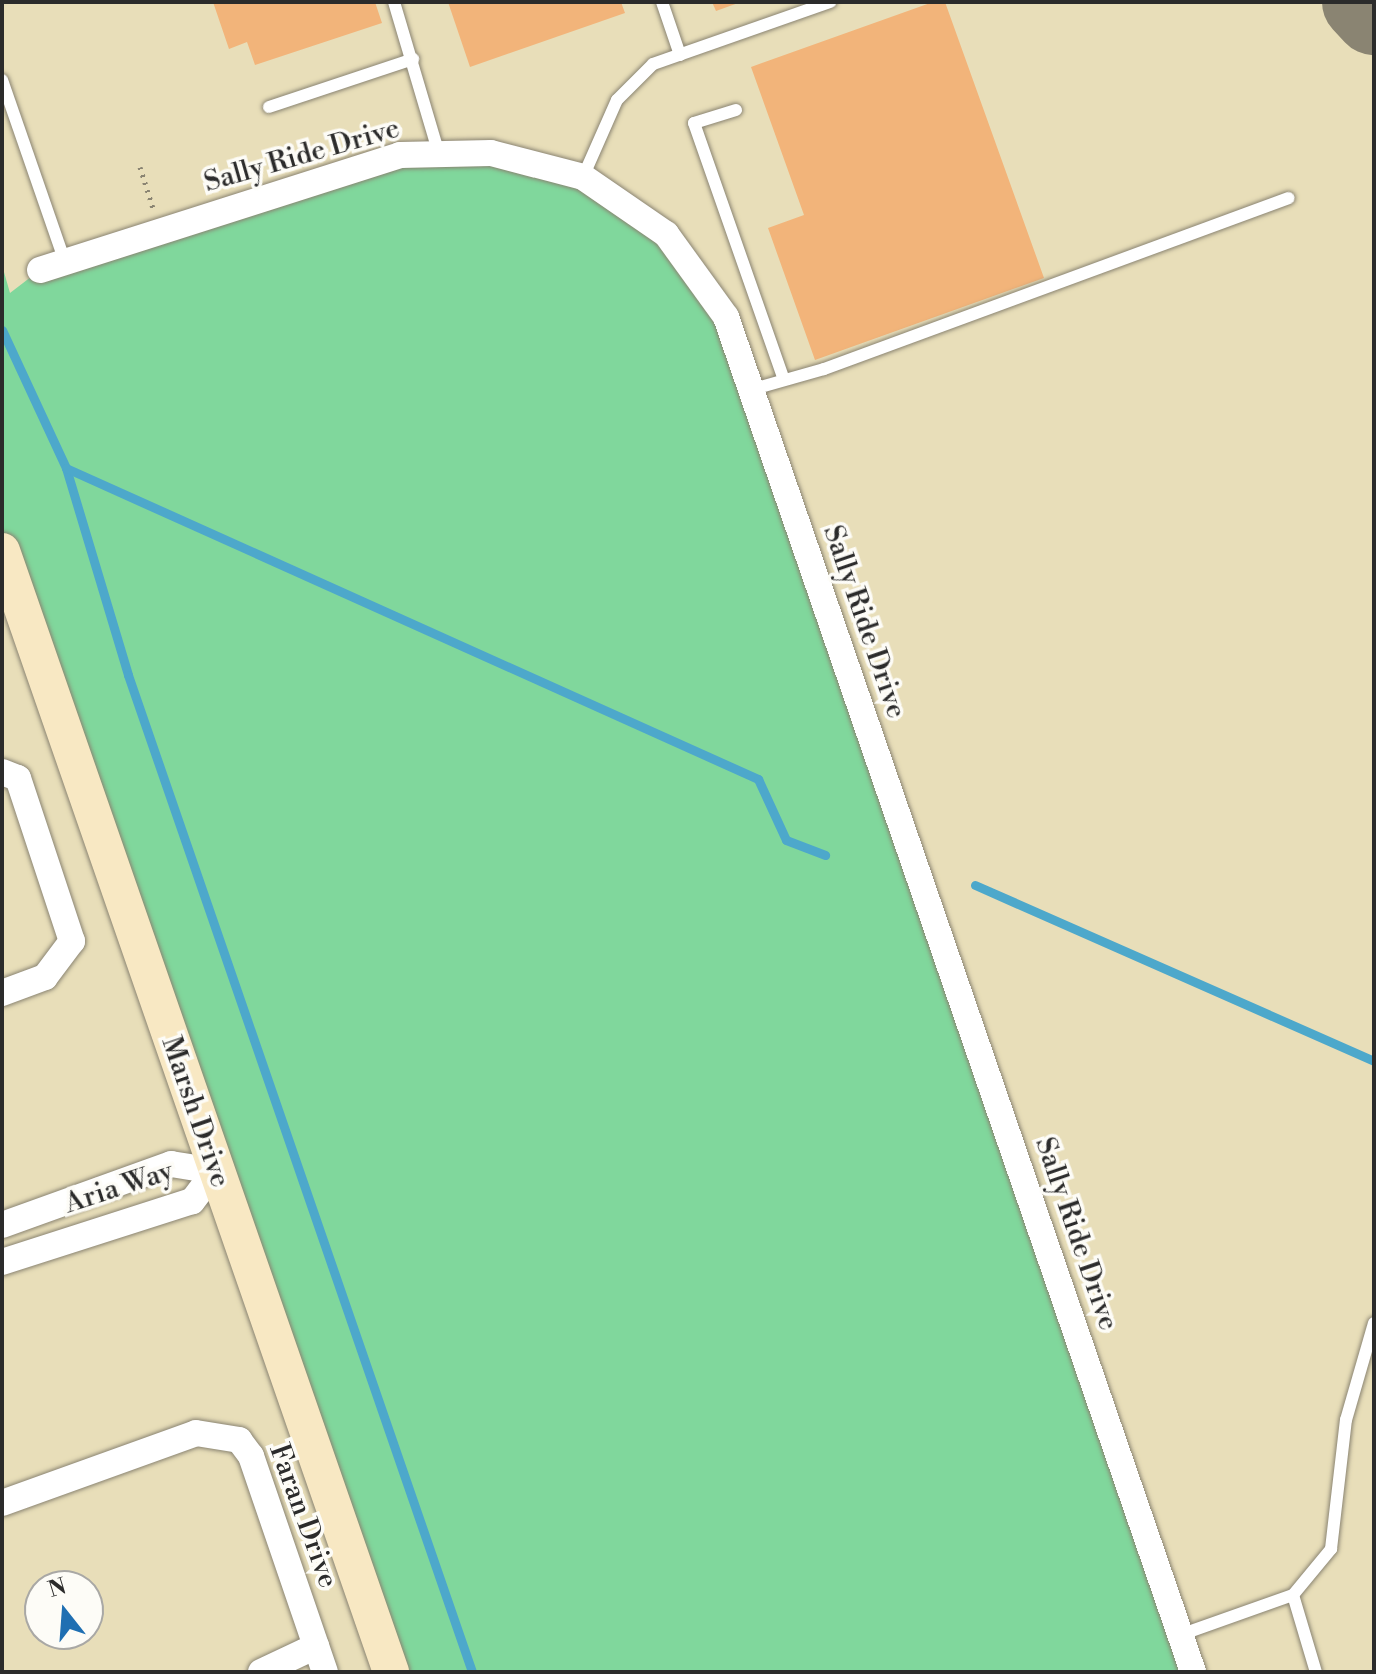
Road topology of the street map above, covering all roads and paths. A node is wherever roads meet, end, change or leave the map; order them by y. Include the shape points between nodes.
1 (394, 2) edge
2 (662, 2) edge
3 (830, 2) edge
4 (680, 55) junction
5 (413, 59) junction
6 (2, 80) edge
7 (269, 107) dead end
8 (736, 110) dead end
9 (439, 154) junction
10 (140, 167) dead end
11 (583, 177) junction
12 (1289, 198) dead end
13 (161, 232) junction
14 (65, 262) junction
15 (40, 270) dead end
16 (783, 377) junction
17 (750, 390) junction
18 (2, 551) edge
19 (2, 772) edge
20 (2, 993) edge
21 (215, 1171) junction
22 (2, 1225) edge
23 (2, 1262) edge
24 (1374, 1323) edge
25 (2, 1503) edge
26 (1293, 1595) junction
27 (1180, 1635) junction
28 (316, 1646) junction
29 (261, 1672) edge
30 (325, 1672) edge
31 (391, 1672) edge
32 (1193, 1672) edge
33 (1316, 1672) edge

1 - 5 lane
2 - 4 lane
3 - 4 lane
4 - 11 lane via 653,64 617,100
5 - 7 lane
5 - 9 lane
6 - 14 lane
8 - 16 lane via 694,123
9 - 11 street, Sally Ride Drive via 491,153
9 - 13 street, Sally Ride Drive via 400,155
10 - 13 path
11 - 17 street, Sally Ride Drive via 666,234 726,317
12 - 16 lane via 824,369
13 - 14 street, Sally Ride Drive
14 - 15 street, Sally Ride Drive
16 - 17 lane
17 - 27 street, Sally Ride Drive
18 - 21 street, Marsh Drive
19 - 20 street via 18,778 72,941 45,977
21 - 22 street, Aria Way via 171,1164
21 - 23 street, Aria Way via 192,1201
21 - 31 street, Marsh Drive
24 - 26 lane via 1346,1420 1331,1549
25 - 28 street, Faran Drive via 196,1433 222,1431 251,1456
26 - 27 lane
26 - 33 lane
27 - 32 street, Sally Ride Drive
28 - 29 street
28 - 30 street, Faran Drive

